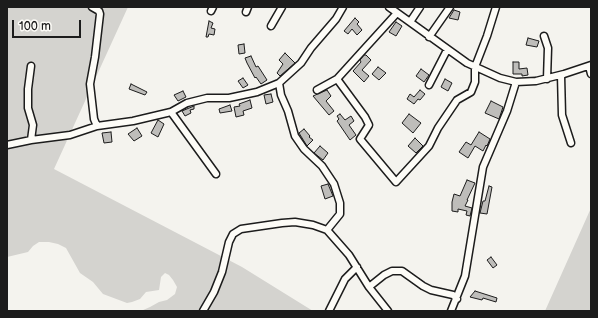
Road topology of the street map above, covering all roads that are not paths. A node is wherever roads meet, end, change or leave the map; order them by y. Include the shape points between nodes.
1 (92, 7) edge
2 (282, 7) edge
3 (343, 7) edge
4 (389, 7) edge
5 (420, 7) edge
6 (450, 7) edge
7 (496, 7) edge
8 (397, 13) junction
9 (410, 22) junction
10 (271, 26) dead end
11 (544, 36) dead end
12 (429, 37) junction
13 (447, 50) junction
14 (590, 65) edge
15 (31, 66) dead end
16 (475, 67) junction
17 (591, 74) edge
18 (561, 75) junction
19 (336, 79) junction
20 (547, 79) junction
21 (279, 82) junction
22 (516, 82) junction
23 (428, 85) dead end
24 (317, 90) dead end
25 (171, 112) junction
26 (98, 126) junction
27 (31, 140) junction
28 (571, 143) dead end
29 (7, 145) edge
30 (216, 174) dead end
31 (327, 230) junction
32 (357, 267) junction
33 (369, 286) junction
34 (456, 299) junction
35 (203, 311) edge
36 (329, 311) edge
37 (388, 311) edge
38 (452, 311) edge

1 - 26 street via 100,14 90,84 94,119
2 - 10 street
3 - 21 street via 301,63
4 - 8 street
5 - 9 street
6 - 12 street
7 - 16 street
8 - 9 street
8 - 19 street
9 - 12 street
11 - 20 street via 548,48
12 - 13 street
13 - 16 street
13 - 23 street
14 - 17 street
14 - 18 street
15 - 27 street via 28,108 33,125
16 - 19 street via 475,82 471,92 457,100 429,146 396,182 360,139 369,126
16 - 22 street
18 - 20 street
18 - 28 street via 562,115
19 - 24 street
20 - 22 street
21 - 25 street via 235,98 212,97 187,103
21 - 31 street via 295,136 304,149 322,166 334,184 340,202 340,214
22 - 34 street via 481,175 465,276
25 - 26 street
25 - 30 street
26 - 27 street via 70,134
27 - 29 street
31 - 32 street
31 - 35 street via 313,225 288,223 241,230 233,234 222,272
32 - 33 street
32 - 36 street via 345,279
33 - 34 street via 392,271 402,271 423,286 453,295
33 - 37 street
34 - 38 street

